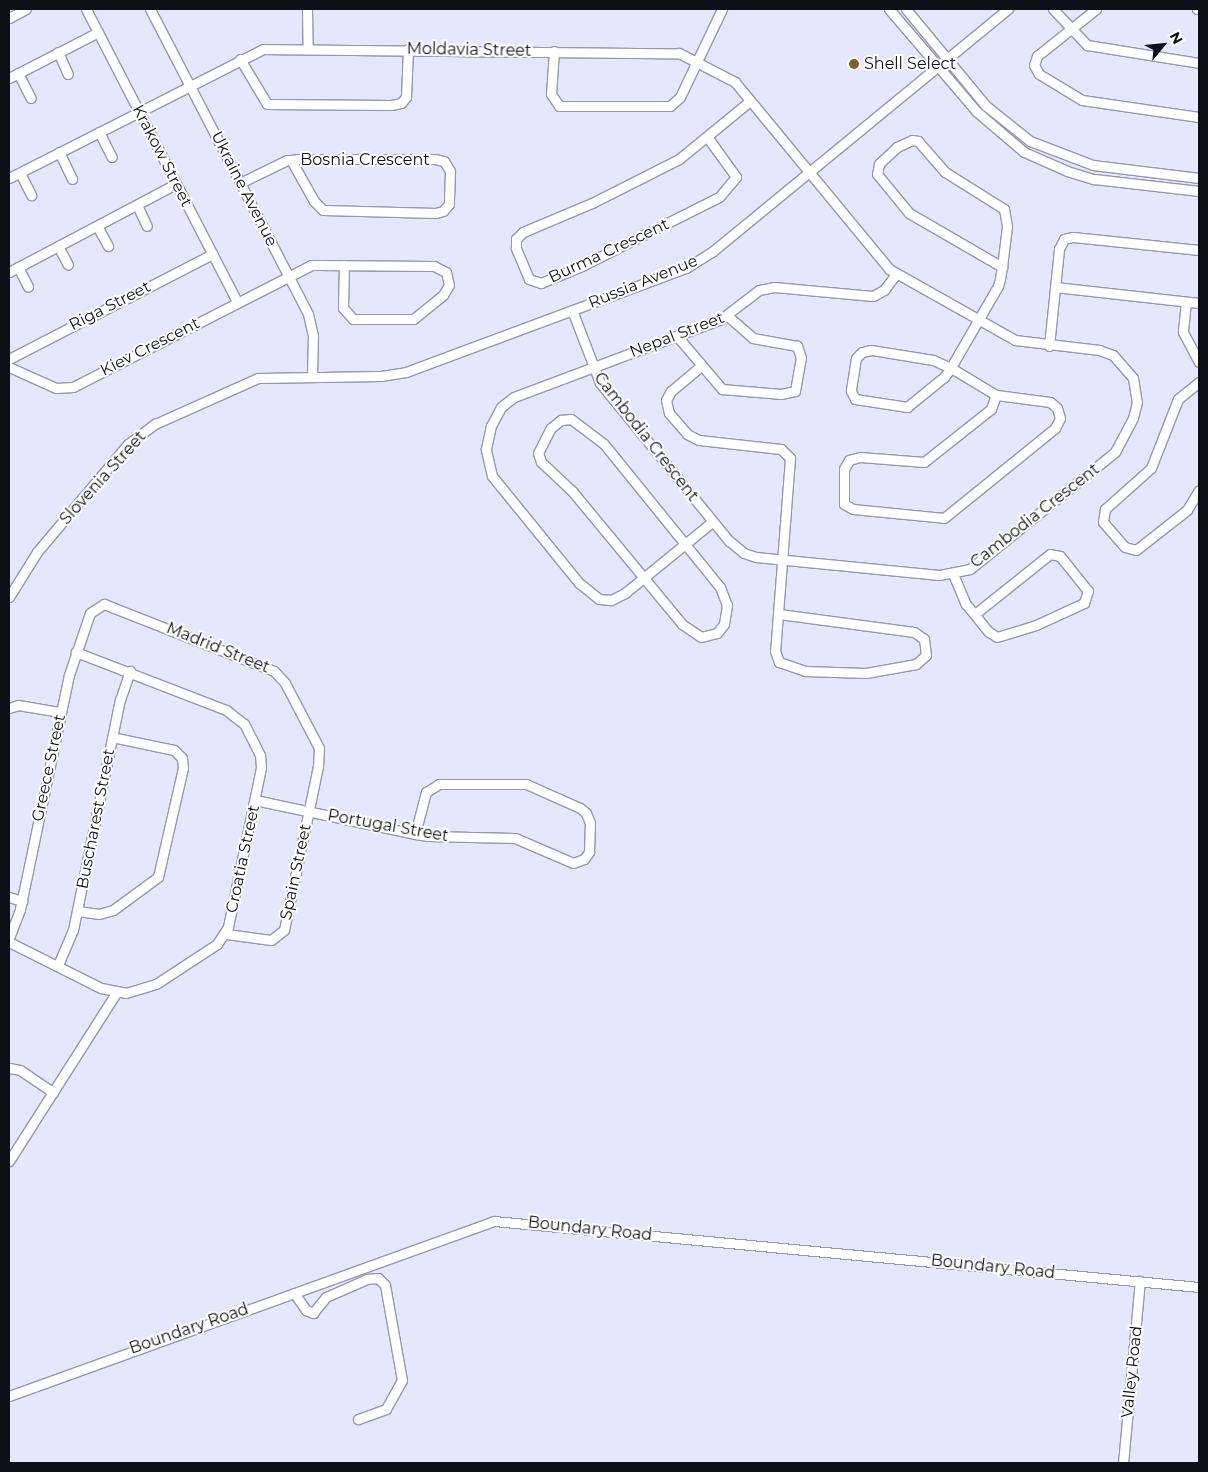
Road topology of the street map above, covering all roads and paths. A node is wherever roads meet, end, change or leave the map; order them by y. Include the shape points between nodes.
1 (26, 9) edge
2 (86, 9) edge
3 (150, 9) edge
4 (307, 9) edge
5 (722, 9) edge
6 (889, 9) edge
7 (906, 9) edge
8 (1008, 9) edge
9 (1053, 9) edge
10 (1096, 9) edge
11 (9, 18) edge
12 (1070, 29) junction
13 (98, 32) junction
14 (308, 48) junction
15 (408, 50) junction
16 (554, 51) junction
17 (58, 52) junction
18 (240, 59) junction
19 (946, 59) junction
20 (697, 61) junction
21 (1199, 63) edge
22 (937, 67) junction
23 (18, 73) junction
24 (68, 74) dead end
25 (9, 78) edge
26 (189, 85) junction
27 (31, 98) dead end
28 (750, 101) junction
29 (139, 111) junction
30 (1199, 116) edge
31 (99, 132) junction
32 (708, 138) junction
33 (59, 152) junction
34 (112, 157) dead end
35 (291, 160) junction
36 (20, 173) junction
37 (808, 173) junction
38 (9, 178) edge
39 (1199, 178) edge
40 (72, 179) dead end
41 (240, 183) junction
42 (176, 184) junction
43 (1199, 191) edge
44 (31, 194) dead end
45 (137, 205) junction
46 (97, 226) junction
47 (147, 226) dead end
48 (58, 246) junction
49 (108, 246) dead end
50 (1199, 250) edge
51 (212, 254) junction
52 (68, 264) dead end
53 (344, 265) junction
54 (18, 267) junction
55 (1002, 267) junction
56 (9, 272) edge
57 (896, 274) junction
58 (288, 275) junction
59 (28, 287) dead end
60 (1055, 287) junction
61 (237, 302) junction
62 (1186, 302) junction
63 (1199, 303) edge
64 (572, 310) junction
65 (728, 316) junction
66 (977, 320) junction
67 (677, 336) junction
68 (1049, 346) junction
69 (9, 359) edge
70 (1199, 362) edge
71 (701, 366) junction
72 (9, 367) edge
73 (592, 367) junction
74 (950, 368) junction
75 (312, 376) junction
76 (1199, 382) edge
77 (996, 396) junction
78 (1199, 490) edge
79 (712, 522) junction
80 (688, 547) junction
81 (783, 560) junction
82 (953, 574) junction
83 (644, 577) junction
84 (9, 596) edge
85 (100, 604) joint
86 (779, 614) junction
87 (976, 614) junction
88 (76, 652) junction
89 (130, 671) junction
90 (9, 708) edge
91 (60, 712) junction
92 (112, 737) junction
93 (255, 800) junction
94 (309, 812) junction
95 (415, 834) junction
96 (9, 898) edge
97 (22, 901) junction
98 (78, 911) junction
99 (226, 934) junction
100 (9, 940) edge
101 (58, 966) junction
102 (116, 993) junction
103 (9, 1068) edge
104 (53, 1092) junction
105 (9, 1161) edge
106 (1140, 1281) junction
107 (1199, 1287) edge
108 (294, 1293) junction
109 (9, 1396) edge
110 (358, 1419) dead end
111 (1123, 1463) edge

1 - 11 street
2 - 13 street, Krakow Street
3 - 26 street, Ukraine Avenue
4 - 14 street
5 - 20 street
6 - 22 street
7 - 19 street
8 - 19 street, Russia Avenue
9 - 12 street
10 - 12 street
12 - 21 street via 1090,46
12 - 30 street via 1035,59 1035,69 1043,77 1082,100
13 - 17 street
13 - 29 street, Krakow Street
14 - 15 street, Moldavia Street
14 - 18 street, Moldavia Street via 263,48
15 - 16 street, Moldavia Street
15 - 18 street via 406,96 392,105 269,104 261,100
16 - 20 street, Moldavia Street via 674,52
16 - 20 street via 551,94 554,102 562,107 670,106 677,102
17 - 23 street
17 - 24 street
18 - 26 street, Moldavia Street
19 - 22 street, Russia Avenue
19 - 39 street via 993,113 1044,148 1101,167
20 - 28 street, Moldavia Street via 729,77
22 - 37 street, Russia Avenue
22 - 43 street via 990,125 1032,156 1094,179
23 - 25 street
23 - 27 street
26 - 29 street, Moldavia Street
26 - 41 street, Ukraine Avenue
28 - 32 street, Burma Crescent
28 - 37 street, Moldavia Street
29 - 31 street, Moldavia Street
29 - 42 street, Krakow Street
31 - 33 street, Moldavia Street
31 - 34 street
32 - 32 street, Burma Crescent via 670,163 585,206 523,232 516,239 516,248 529,279 541,283 584,266 719,197 736,178
33 - 36 street, Moldavia Street
33 - 40 street
35 - 35 street, Bosnia Crescent via 440,160 450,171 449,204 436,213 323,210 314,201
35 - 41 street, Bosnia Crescent via 280,162
36 - 38 street, Moldavia Street
36 - 44 street
37 - 57 street, Cambodia Crescent
37 - 64 street, Russia Avenue via 697,262
41 - 58 street, Ukraine Avenue
42 - 45 street
42 - 51 street, Krakow Street
45 - 46 street
45 - 47 street
46 - 48 street
46 - 49 street
48 - 52 street
48 - 54 street
50 - 60 street via 1066,237 1060,244
51 - 61 street, Krakow Street
51 - 69 street, Riga Street
53 - 53 street, Kiev Crescent via 440,267 448,276 448,285 443,295 413,320 353,319 343,308
53 - 58 street, Kiev Crescent via 311,266
54 - 56 street
54 - 59 street
55 - 55 street via 909,213 877,174 879,164 897,147 915,140 945,172 1001,206 1007,218
55 - 66 street via 998,286
57 - 65 street, Nepal Street via 884,290 873,296 768,288 756,293
57 - 66 street, Cambodia Crescent
58 - 61 street, Kiev Crescent
58 - 75 street, Ukraine Avenue via 311,324
60 - 62 street
60 - 68 street
61 - 72 street, Kiev Crescent via 73,387 56,388
62 - 63 street
62 - 70 street via 1183,332
64 - 73 street, Cambodia Crescent
64 - 75 street, Russia Avenue via 401,374
65 - 67 street, Nepal Street
65 - 71 street via 753,338 797,346 801,358 797,388 786,394 726,390 715,383
66 - 68 street, Cambodia Crescent via 1015,340
66 - 74 street
67 - 71 street
67 - 73 street, Nepal Street
68 - 82 street, Cambodia Crescent via 1105,351 1118,358 1136,385 1137,402 1133,418 1118,448 1100,466 986,559
71 - 81 street via 671,391 666,400 667,410 696,439 776,448 787,453 790,462
73 - 79 street, Cambodia Crescent via 605,389
73 - 83 street, Nepal Street via 524,392 506,403 491,426 487,463 496,481 585,590 599,599 611,600
74 - 74 street via 936,386 907,408 860,402 852,394 856,358 866,351 916,355
74 - 77 street
75 - 84 street, Slovenia Street via 279,376 249,381 144,431 32,557
76 - 78 street via 1178,399 1151,468 1105,509 1102,522 1125,547 1136,550 1186,510
77 - 77 street via 1050,402 1059,412 1059,424 948,516 938,519 853,509 844,504 844,469 849,460 860,457 924,462 991,409
79 - 80 street
79 - 81 street, Cambodia Crescent via 744,553
80 - 83 street
80 - 83 street via 726,597 724,624 717,633 701,636 689,631
80 - 83 street via 595,434 571,419 558,422 539,449 539,459 567,484
81 - 82 street, Cambodia Crescent
81 - 86 street
82 - 87 street via 961,596
85 - 88 street, Greece Street via 90,613
85 - 94 street, Madrid Street via 123,610 277,673 319,751
86 - 86 street via 776,655 781,664 791,668 812,672 877,672 916,664 926,655 924,639 914,632
87 - 87 street via 989,632 1001,637 1084,603 1088,591 1060,556 1050,554
88 - 89 street, Croatia Street
88 - 91 street, Greece Street
89 - 92 street, Buscharest Street
89 - 93 street, Croatia Street via 239,718 262,762
90 - 91 street via 18,705
91 - 97 street, Greece Street
92 - 98 street, Buscharest Street
92 - 98 street via 174,750 182,758 183,768 158,877 113,910 98,914
93 - 94 street, Portugal Street
93 - 99 street, Croatia Street
94 - 95 street, Portugal Street
94 - 99 street, Spain Street via 283,934 271,940
95 - 95 street, Portugal Street via 425,796 432,786 526,784 580,808 589,817 589,852 577,863 512,838
96 - 97 street
97 - 100 street, Greece Street
98 - 101 street, Buscharest Street via 69,944
99 - 102 street, Croatia Street via 212,948 149,988
100 - 101 street
101 - 102 street
102 - 104 street
103 - 104 street via 20,1070
104 - 105 street
106 - 107 street, Boundary Road
106 - 108 street, Boundary Road via 499,1221 473,1226
106 - 111 street, Valley Road
108 - 109 street, Boundary Road
108 - 110 street via 312,1313 326,1298 367,1279 378,1278 385,1285 402,1380 386,1409

